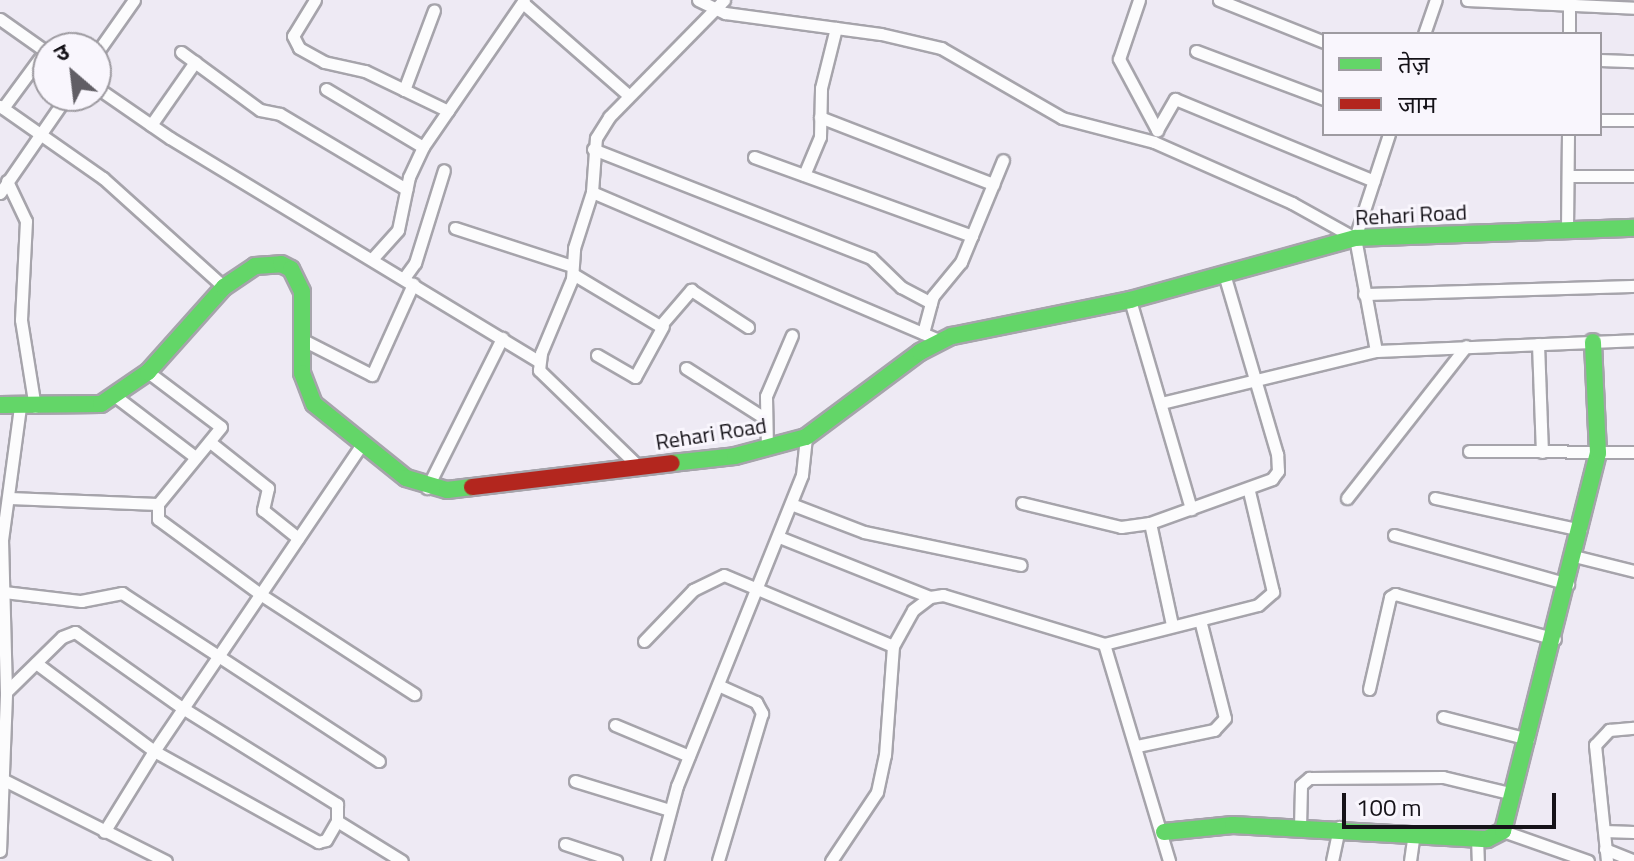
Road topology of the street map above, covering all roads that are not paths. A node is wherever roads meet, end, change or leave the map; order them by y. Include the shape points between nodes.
1 (134, 0) edge
2 (698, 0) edge
3 (724, 0) edge
4 (1139, 0) edge
5 (1219, 0) edge
6 (1436, 0) edge
7 (1474, 0) edge
8 (313, 1) edge
9 (524, 2) edge
10 (1245, 5) edge
11 (1634, 8) edge
12 (1569, 9) junction
13 (434, 10) dead end
14 (716, 10) junction
15 (0, 19) edge
16 (836, 28) junction
17 (111, 32) edge
18 (1425, 32) edge
19 (1569, 32) edge
20 (32, 41) edge
21 (1322, 41) edge
22 (1196, 51) dead end
23 (181, 52) dead end
24 (1602, 60) edge
25 (1634, 61) edge
26 (195, 62) junction
27 (32, 70) edge
28 (326, 89) dead end
29 (404, 90) junction
30 (628, 95) junction
31 (112, 98) edge
32 (1322, 98) edge
33 (2, 107) edge
34 (448, 111) junction
35 (56, 112) edge
36 (820, 117) junction
37 (1602, 120) edge
38 (1634, 120) edge
39 (151, 125) junction
40 (41, 133) junction
41 (1155, 136) junction
42 (1388, 136) edge
43 (1568, 136) edge
44 (423, 147) junction
45 (593, 149) junction
46 (754, 157) dead end
47 (1003, 160) dead end
48 (444, 170) dead end
49 (804, 175) junction
50 (1568, 176) junction
51 (1634, 176) edge
52 (7, 181) junction
53 (1374, 181) junction
54 (993, 184) junction
55 (406, 189) junction
56 (592, 192) junction
57 (0, 193) edge
58 (455, 228) dead end
59 (1634, 228) edge
60 (1567, 229) junction
61 (972, 236) junction
62 (1355, 238) junction
63 (372, 259) junction
64 (573, 270) junction
65 (1224, 274) junction
66 (409, 281) junction
67 (1634, 286) edge
68 (224, 287) junction
69 (1364, 294) junction
70 (1130, 300) junction
71 (931, 303) junction
72 (663, 326) junction
73 (748, 327) dead end
74 (923, 333) junction
75 (792, 335) dead end
76 (502, 338) junction
77 (303, 340) junction
78 (1634, 340) edge
79 (941, 341) junction
80 (1593, 342) junction
81 (1538, 344) junction
82 (1466, 346) junction
83 (1376, 351) junction
84 (597, 355) dead end
85 (538, 361) junction
86 (686, 368) dead end
87 (148, 372) junction
88 (1253, 381) junction
89 (115, 396) junction
90 (1161, 403) junction
91 (0, 405) edge
92 (27, 407) junction
93 (766, 419) junction
94 (806, 437) junction
95 (210, 442) junction
96 (362, 444) junction
97 (767, 449) junction
98 (1469, 451) dead end
99 (1542, 452) junction
100 (1634, 452) edge
101 (1598, 453) junction
102 (195, 457) junction
103 (638, 466) junction
104 (427, 488) junction
105 (1249, 491) junction
106 (9, 498) junction
107 (1347, 498) dead end
108 (1435, 498) dead end
109 (1022, 503) dead end
110 (158, 504) junction
111 (791, 504) junction
112 (1191, 509) junction
113 (2, 523) edge
114 (1150, 523) junction
115 (1581, 530) junction
116 (1394, 535) dead end
117 (779, 537) junction
118 (298, 538) junction
119 (1574, 556) junction
120 (1021, 565) dead end
121 (1634, 571) edge
122 (1568, 584) junction
123 (759, 587) junction
124 (4, 592) junction
125 (260, 594) junction
126 (930, 597) junction
127 (3, 619) edge
128 (1200, 620) junction
129 (1172, 625) junction
130 (1555, 639) junction
131 (644, 641) dead end
132 (1104, 644) junction
133 (893, 646) junction
134 (215, 658) junction
135 (36, 663) junction
136 (718, 685) junction
137 (1369, 689) dead end
138 (6, 692) junction
139 (414, 694) dead end
140 (181, 707) junction
141 (1443, 717) dead end
142 (615, 725) dead end
143 (1634, 728) edge
144 (1528, 739) junction
145 (2, 743) edge
146 (1137, 746) junction
147 (154, 751) junction
148 (689, 756) junction
149 (379, 761) dead end
150 (4, 780) junction
151 (575, 781) dead end
152 (1514, 794) junction
153 (669, 810) junction
154 (337, 821) junction
155 (1300, 827) junction
156 (1339, 827) junction
157 (1503, 831) junction
158 (1604, 831) junction
159 (104, 832) junction
160 (1164, 832) junction
161 (1634, 832) edge
162 (1414, 833) junction
163 (1477, 837) junction
164 (565, 844) dead end
165 (0, 851) edge
166 (1606, 855) edge
167 (166, 861) edge
168 (402, 861) edge
169 (616, 861) edge
170 (657, 861) edge
171 (718, 861) edge
172 (831, 861) edge
173 (1169, 861) edge
174 (1332, 861) edge
175 (1410, 861) edge
176 (1478, 861) edge
177 (1588, 861) edge
178 (1634, 861) edge

1 - 17 street
2 - 14 street
3 - 14 street
4 - 41 street via 1119,59
5 - 10 street
6 - 18 street
7 - 12 street
8 - 29 street via 293,36 299,48 319,61 356,67
9 - 30 street
9 - 34 street
10 - 21 street
11 - 12 street
12 - 19 street
13 - 29 street
14 - 16 street
14 - 30 street
15 - 20 street
16 - 36 street via 823,73
16 - 41 street via 941,48 1062,118
22 - 32 street
23 - 26 street
24 - 25 street
26 - 39 street
26 - 55 street via 260,110 280,114
27 - 33 street
28 - 44 street
29 - 34 street
30 - 45 street
31 - 39 street
33 - 40 street
34 - 44 street
35 - 40 street
36 - 49 street via 820,137
36 - 54 street
37 - 38 street
39 - 63 street
40 - 52 street
40 - 68 street via 103,178
41 - 53 street via 1175,99
41 - 62 street
42 - 53 street
43 - 50 street
44 - 55 street
45 - 56 street
45 - 71 street via 871,258 901,287
46 - 49 street
47 - 54 street
48 - 66 street
49 - 61 street
50 - 51 street
50 - 60 street
52 - 57 street
52 - 92 street via 26,221 21,320
53 - 62 street
54 - 61 street
55 - 63 street via 398,230
56 - 64 street
56 - 74 street
58 - 64 street
59 - 60 main road, Rehari Road
60 - 62 main road, Rehari Road
61 - 71 street via 957,270
62 - 65 main road, Rehari Road
62 - 69 street
63 - 66 street
64 - 72 street
64 - 85 street
65 - 70 main road, Rehari Road
65 - 88 street
66 - 76 street
66 - 77 street via 372,375
67 - 69 street
68 - 77 main road via 255,266 270,263 291,269 302,292
68 - 87 main road
69 - 83 street
70 - 79 main road, Rehari Road
70 - 90 street
71 - 74 street
72 - 73 street via 691,290
72 - 84 street via 635,377
74 - 79 street
75 - 93 street via 770,382
76 - 85 street
76 - 104 street
77 - 96 main road via 302,373 314,404
78 - 80 street
79 - 94 main road, Rehari Road
80 - 81 street
80 - 101 main road
81 - 82 street
81 - 99 street
82 - 83 street
82 - 107 street
83 - 88 street
85 - 103 street via 543,378
86 - 93 street
87 - 89 main road
87 - 95 street via 219,422 219,434
88 - 90 street
88 - 105 street via 1279,463 1272,479
89 - 92 main road via 84,408
89 - 102 street
90 - 112 street
91 - 92 main road
92 - 106 street
93 - 97 street
94 - 97 main road, Rehari Road
94 - 111 street via 802,475
95 - 102 street
95 - 118 street via 268,488 263,510
96 - 104 main road
96 - 118 street
97 - 103 main road, Rehari Road
98 - 99 street
99 - 101 street
100 - 101 street
101 - 115 main road
102 - 110 street
103 - 104 main road, Rehari Road via 447,490
105 - 112 street
105 - 128 street via 1273,592 1258,605
106 - 110 street
106 - 113 street
108 - 115 street
109 - 114 street via 1110,526
110 - 125 street via 155,512 164,525
111 - 117 street
111 - 120 street via 864,532
112 - 114 street
113 - 124 street
114 - 129 street
115 - 119 main road
116 - 122 street
117 - 123 street
117 - 126 street
118 - 125 street
119 - 121 street
119 - 122 main road
122 - 130 main road
123 - 131 street via 724,575 713,577
123 - 133 street
123 - 136 street
124 - 127 street
124 - 134 street via 81,601 122,593
125 - 134 street
125 - 139 street
126 - 132 street via 953,597
126 - 133 street via 913,610
127 - 138 street
128 - 129 street
128 - 146 street via 1225,718 1214,730
129 - 132 street
130 - 137 street via 1395,594 1390,597
130 - 144 main road
132 - 146 street
133 - 172 street via 882,776 870,806
134 - 140 street
134 - 149 street
135 - 138 street
135 - 140 street via 62,637 75,632
135 - 147 street
136 - 148 street
136 - 171 street via 756,702 762,713
138 - 145 street
140 - 147 street
140 - 154 street via 337,804
141 - 144 street
142 - 148 street
143 - 158 street via 1609,730 1595,745
144 - 152 main road
145 - 150 street
146 - 160 street
147 - 154 street via 318,842 326,840
147 - 159 street
148 - 153 street
150 - 159 street
150 - 165 street
151 - 153 street
152 - 155 street via 1443,777 1309,778 1300,789
152 - 157 main road
153 - 170 street
154 - 168 street
155 - 156 main road
155 - 160 main road via 1211,825
156 - 162 main road
156 - 174 street
157 - 163 main road via 1492,838
157 - 177 street
158 - 161 street
158 - 166 street
159 - 167 street
160 - 173 street
162 - 163 main road
162 - 175 street
163 - 176 street
164 - 169 street
166 - 178 street

